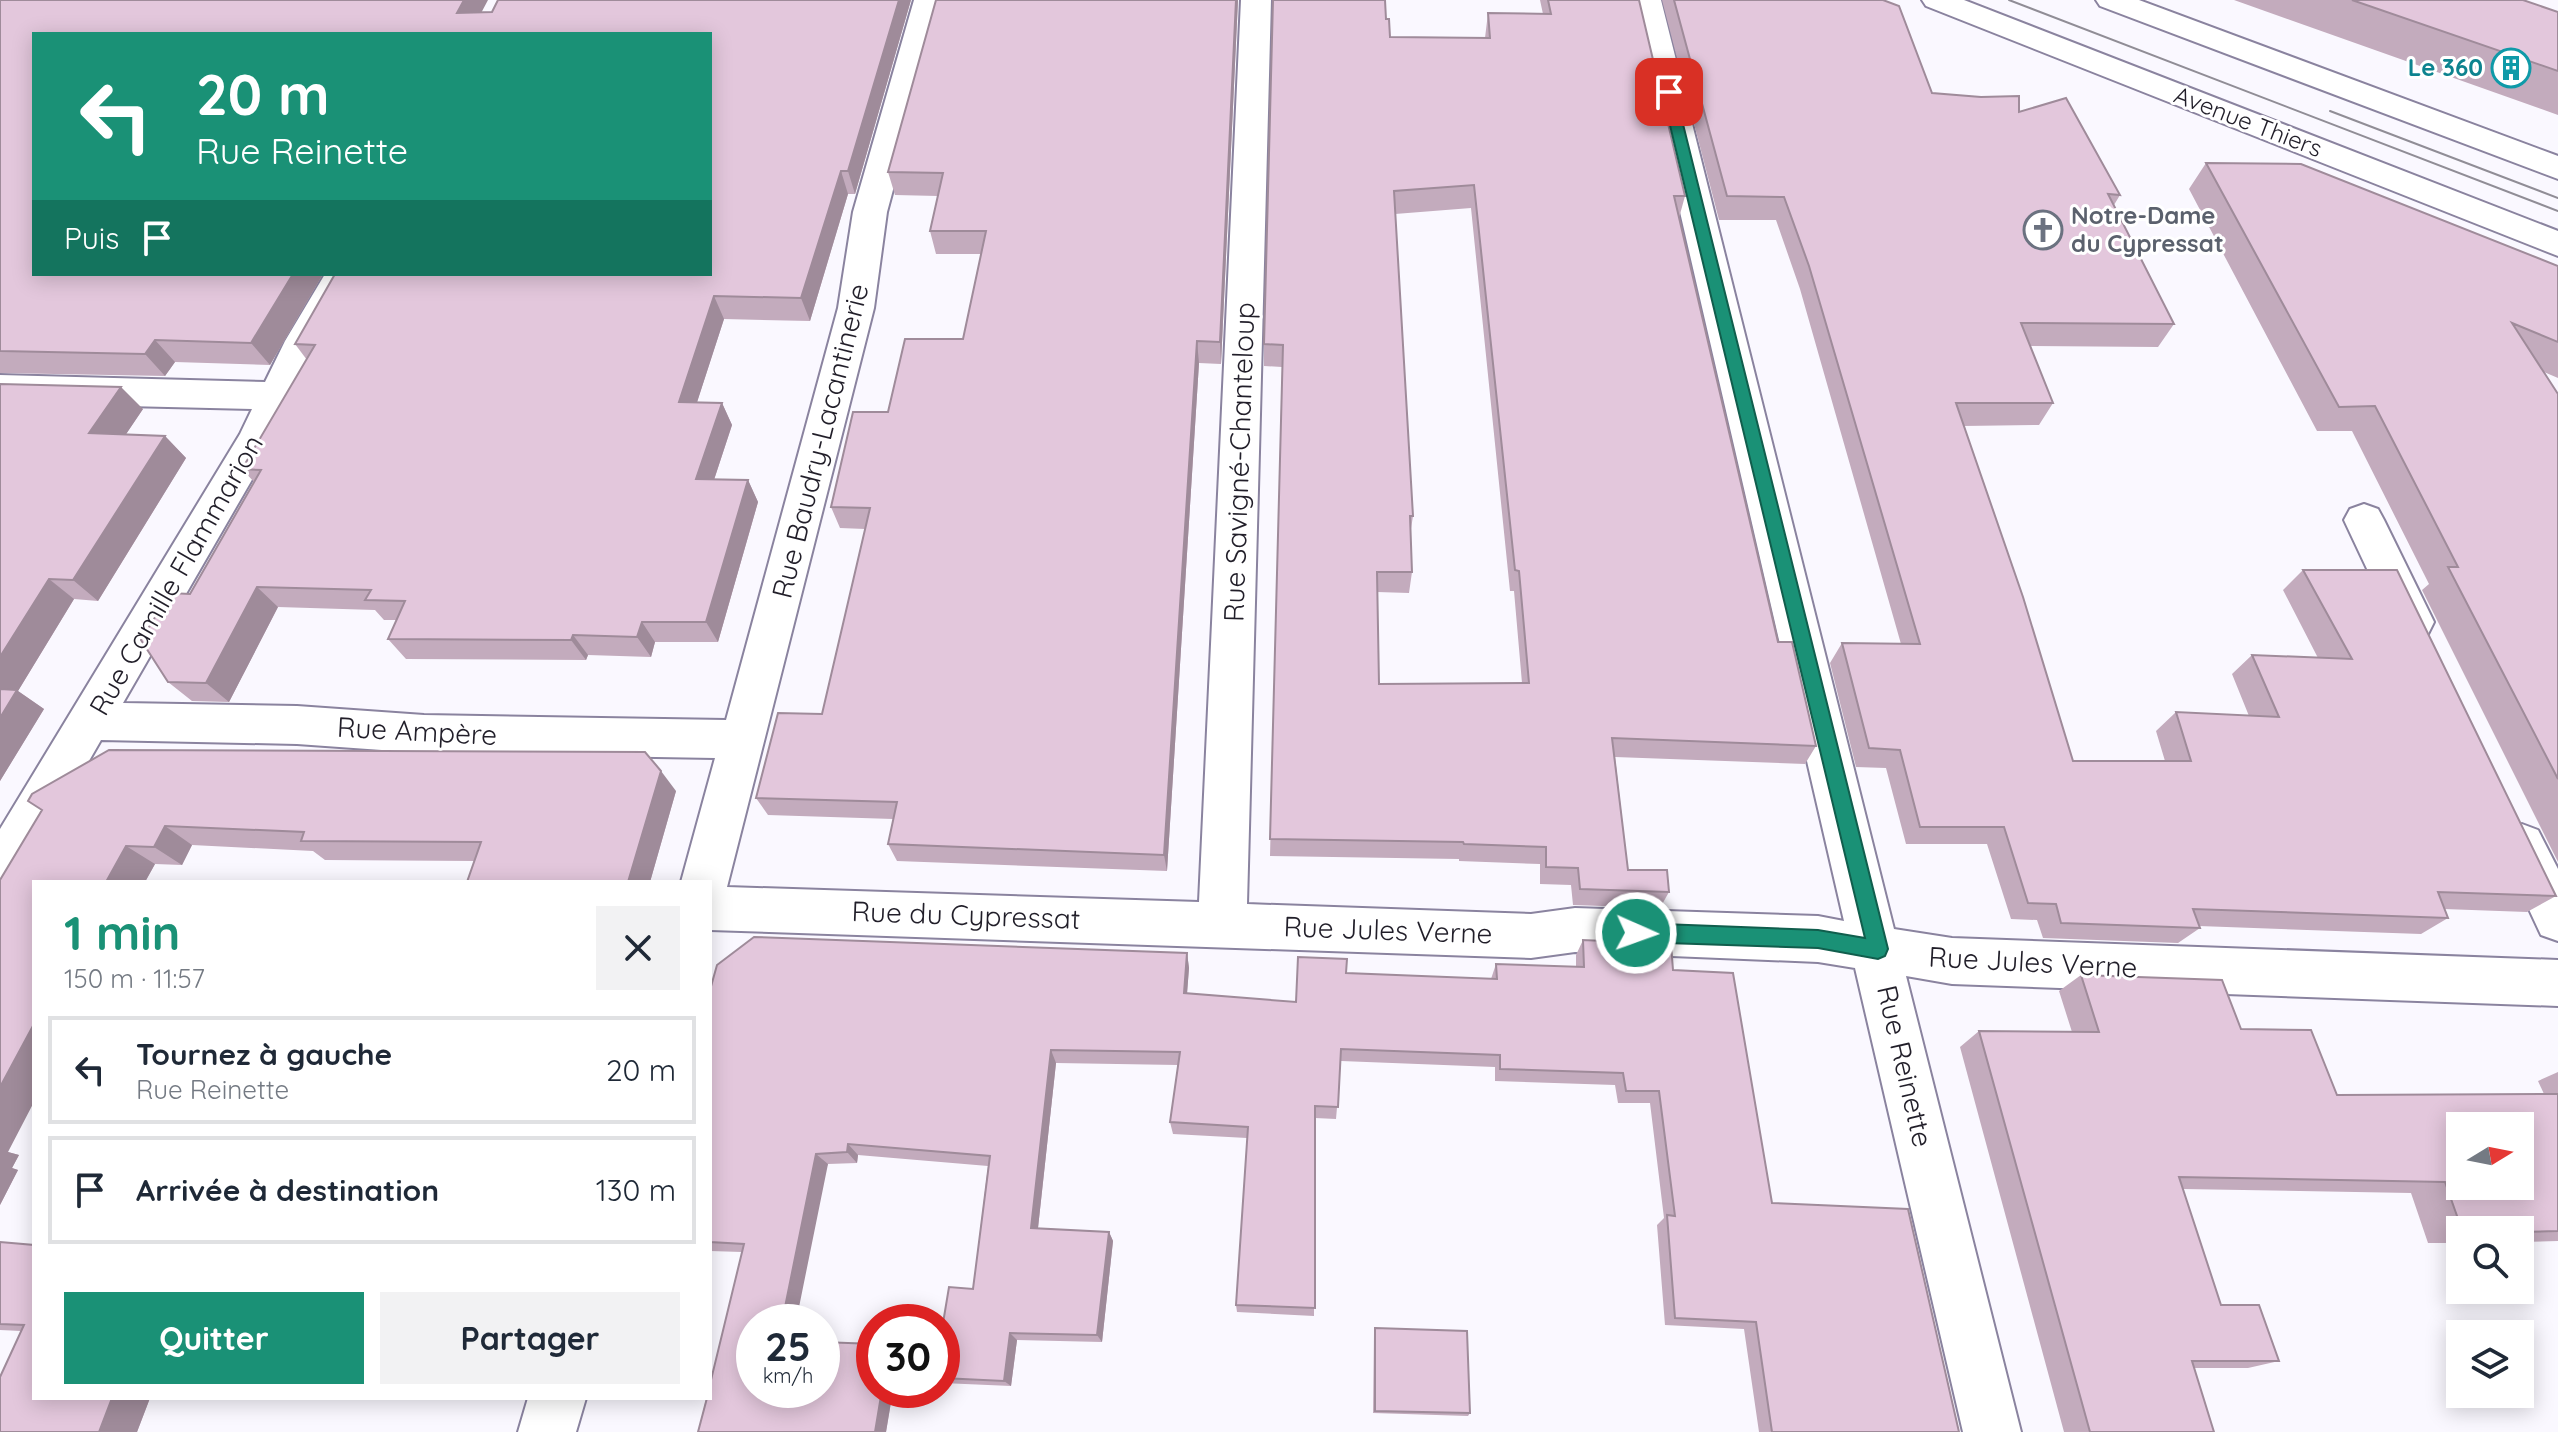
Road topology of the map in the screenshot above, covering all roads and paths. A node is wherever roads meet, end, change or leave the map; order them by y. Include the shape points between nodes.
1 (929, 0) edge
2 (1256, 0) edge
3 (1646, 0) edge
4 (1937, 0) edge
5 (2111, 0) edge
6 (2558, 168) edge
7 (2558, 244) edge
8 (342, 276) edge
9 (0, 389) edge
10 (276, 396) junction
11 (2364, 520) dead end
12 (2433, 663) edge
13 (91, 721) junction
14 (743, 739) junction
15 (2503, 805) edge
16 (0, 871) edge
17 (706, 880) edge
18 (712, 908) edge
19 (2558, 919) edge
20 (1222, 923) junction
21 (1878, 949) junction
22 (2558, 983) edge
23 (556, 1400) edge
24 (547, 1432) edge
25 (1992, 1432) edge

1 - 14 street, Rue Baudry-Lacantinerie via 870,212 856,308
2 - 20 street, Rue Savigné-Chanteloup
3 - 21 street, Rue Reinette
4 - 7 street, Avenue Thiers
5 - 6 street
8 - 10 street, Rue Camille Flammarion
9 - 10 street
10 - 13 street, Rue Camille Flammarion via 257,438
11 - 12 street
13 - 14 street, Rue Ampère
13 - 16 street, Rue Camille Flammarion
14 - 17 street, Rue Baudry-Lacantinerie
15 - 19 street
18 - 20 street, Rue du Cypressat
20 - 21 street, Rue Jules Verne via 1531,936 1575,930 1818,939
21 - 22 street, Rue Jules Verne via 1952,961
21 - 25 street, Rue Reinette
23 - 24 street

